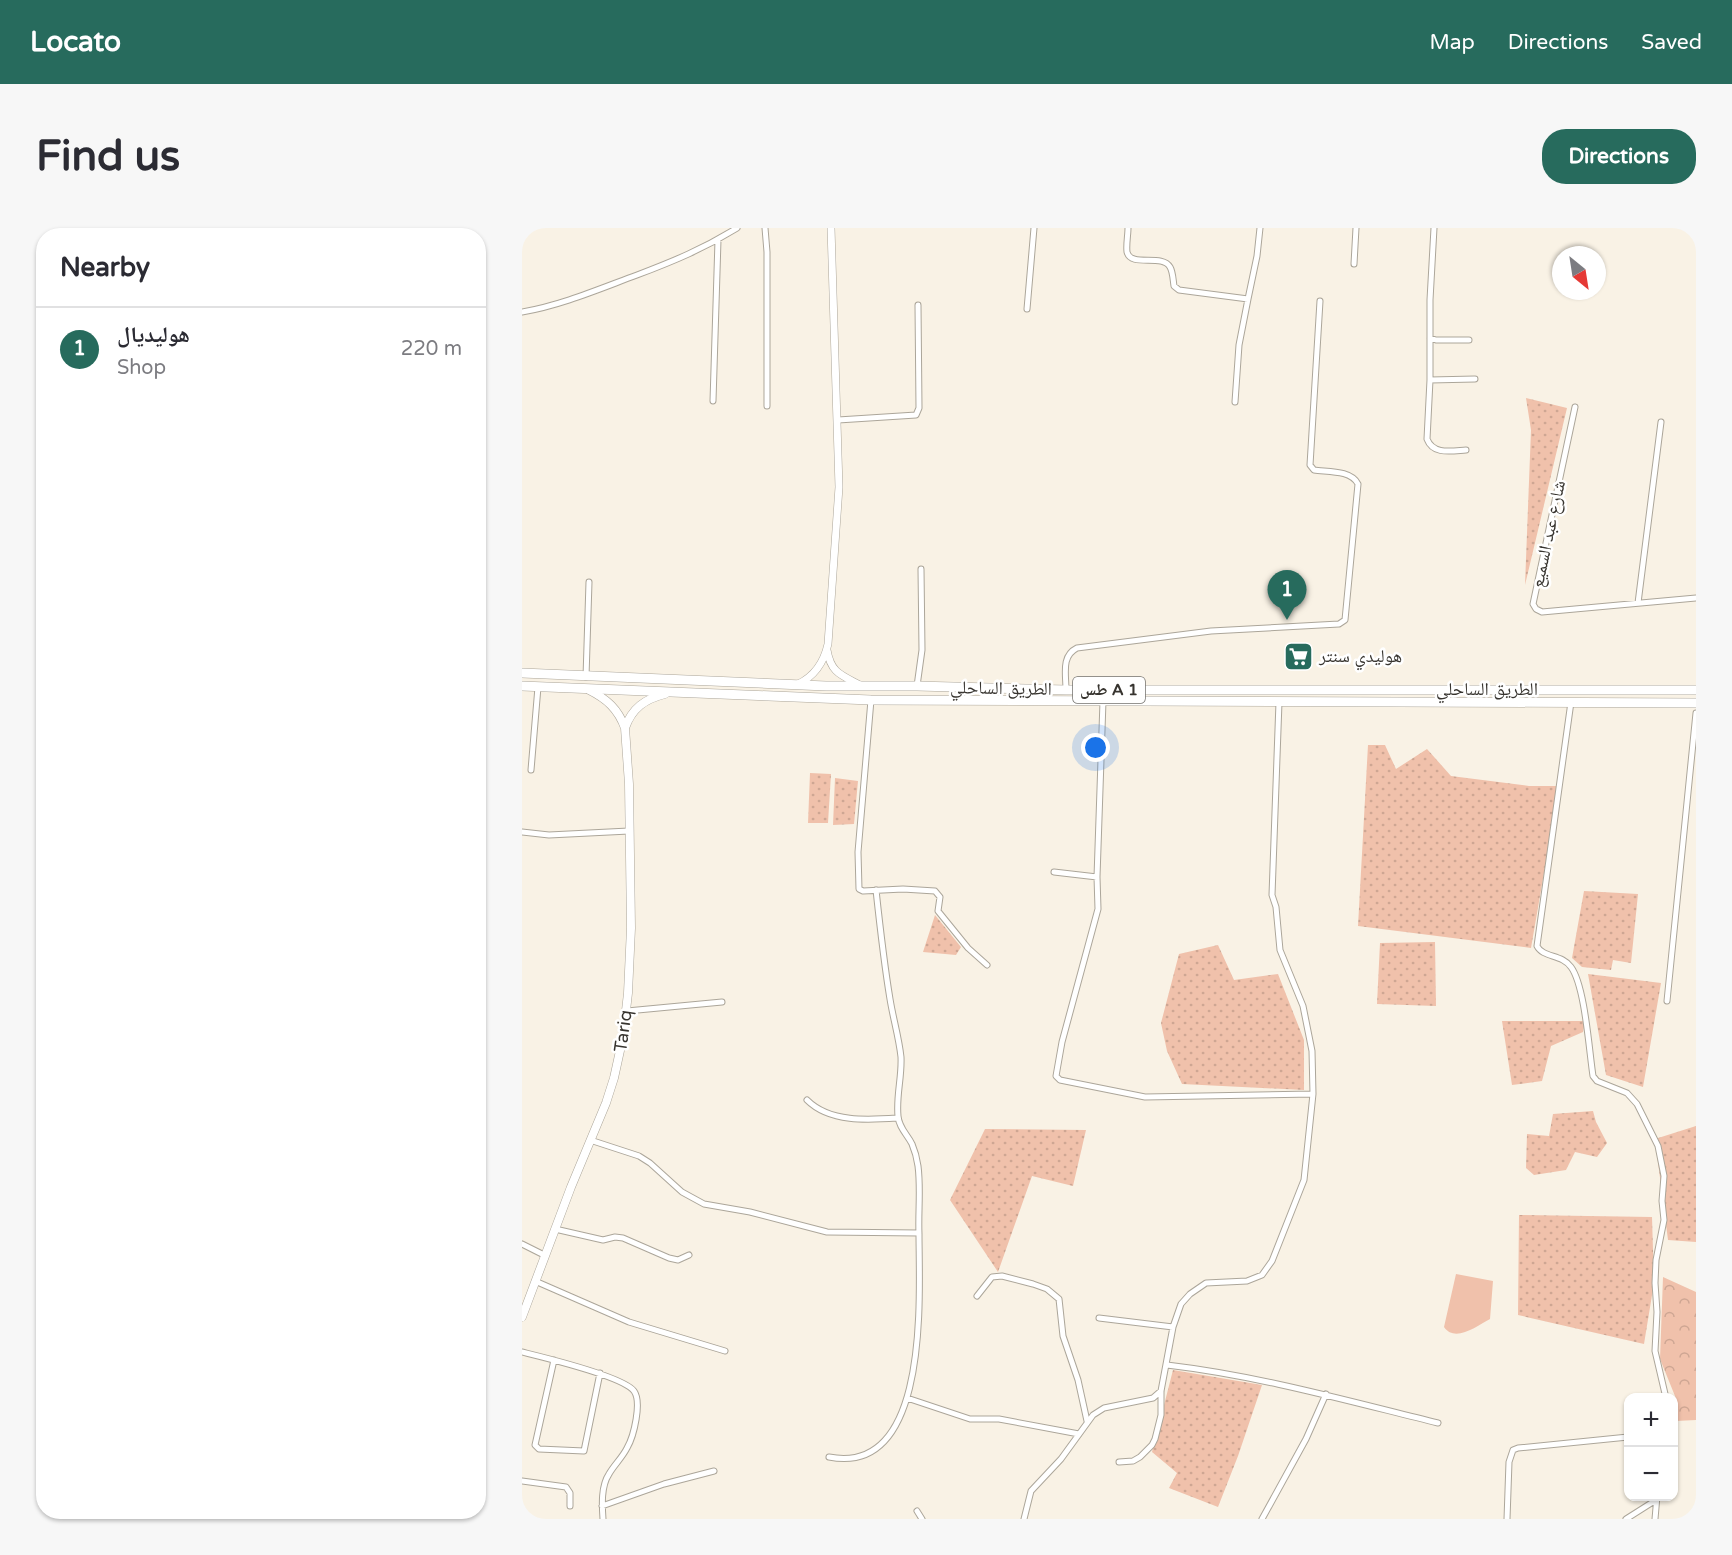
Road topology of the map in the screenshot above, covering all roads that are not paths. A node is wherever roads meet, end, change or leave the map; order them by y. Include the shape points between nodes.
1 (737, 228) edge
2 (765, 228) edge
3 (831, 228) edge
4 (1034, 228) edge
5 (1128, 228) edge
6 (1260, 228) edge
7 (1356, 228) edge
8 (1434, 228) edge
9 (718, 240) junction
10 (1354, 264) dead end
11 (1248, 299) junction
12 (1320, 301) dead end
13 (918, 305) dead end
14 (1027, 309) dead end
15 (522, 312) edge
16 (1430, 338) junction
17 (1469, 339) dead end
18 (1475, 379) dead end
19 (1430, 380) junction
20 (713, 401) dead end
21 (1235, 402) dead end
22 (767, 406) dead end
23 (1575, 407) dead end
24 (838, 420) junction
25 (1661, 422) dead end
26 (1466, 450) dead end
27 (921, 569) dead end
28 (589, 582) dead end
29 (1696, 598) edge
30 (1638, 603) junction
31 (827, 647) junction
32 (522, 673) edge
33 (586, 677) junction
34 (796, 685) junction
35 (522, 686) edge
36 (861, 686) junction
37 (917, 686) junction
38 (538, 687) junction
39 (588, 689) junction
40 (1065, 690) junction
41 (1696, 690) edge
42 (669, 693) junction
43 (871, 700) junction
44 (1103, 700) junction
45 (1279, 702) junction
46 (1571, 702) junction
47 (1696, 703) edge
48 (1696, 714) edge
49 (625, 728) junction
50 (531, 770) dead end
51 (629, 831) junction
52 (522, 832) edge
53 (1054, 872) dead end
54 (1097, 877) junction
55 (876, 890) junction
56 (987, 965) dead end
57 (1667, 1000) dead end
58 (722, 1002) dead end
59 (627, 1011) junction
60 (1313, 1094) junction
61 (807, 1100) dead end
62 (898, 1118) junction
63 (590, 1140) junction
64 (555, 1229) junction
65 (919, 1233) junction
66 (522, 1244) edge
67 (544, 1255) junction
68 (689, 1255) dead end
69 (535, 1281) junction
70 (977, 1296) dead end
71 (525, 1301) edge
72 (522, 1317) edge
73 (1100, 1318) dead end
74 (1173, 1327) junction
75 (725, 1351) dead end
76 (522, 1352) edge
77 (554, 1360) junction
78 (1167, 1365) junction
79 (600, 1373) junction
80 (1161, 1391) junction
81 (1665, 1393) edge
82 (1326, 1394) junction
83 (907, 1398) junction
84 (1087, 1421) junction
85 (1438, 1423) dead end
86 (1079, 1434) junction
87 (1624, 1437) edge
88 (829, 1457) dead end
89 (1119, 1462) dead end
90 (714, 1471) dead end
91 (522, 1481) edge
92 (1652, 1501) edge
93 (1656, 1501) edge
94 (570, 1506) dead end
95 (602, 1506) junction
96 (917, 1511) dead end
97 (603, 1519) edge
98 (922, 1519) edge
99 (1024, 1519) edge
100 (1262, 1519) edge
101 (1507, 1519) edge
102 (1626, 1519) edge
103 (1655, 1519) edge

1 - 9 street
2 - 22 street
3 - 24 street
4 - 14 street
5 - 11 street via 1129,257 1166,263 1179,290
6 - 11 street
7 - 10 street
8 - 16 street
9 - 15 street via 609,286
9 - 20 street
11 - 21 street via 1239,345
12 - 40 street via 1310,465 1314,470 1349,475 1358,484 1345,620 1339,624 1211,631 1077,648 1066,659
13 - 24 street via 916,415
16 - 17 street
16 - 19 street
18 - 19 street
19 - 26 street via 1430,446 1438,451
23 - 30 street, شارع عبد السميع via 1533,604 1542,612
24 - 31 street via 839,487
25 - 30 street
27 - 37 street via 922,651
28 - 33 street
29 - 30 street, شارع عبد السميع
31 - 34 street via 817,670
31 - 36 street via 836,672
32 - 33 highway, الطريق الساحلي / طس A 1
33 - 34 highway, الطريق الساحلي / طس A 1
34 - 36 highway, الطريق الساحلي / طس A 1
35 - 38 highway, الطريق الساحلي / طس A 1
36 - 37 highway, الطريق الساحلي / طس A 1
37 - 40 highway, الطريق الساحلي / طس A 1
38 - 39 highway, الطريق الساحلي / طس A 1
38 - 50 street
39 - 42 highway, الطريق الساحلي / طس A 1
39 - 49 main road via 612,705
40 - 41 highway, الطريق الساحلي / طس A 1
42 - 43 highway, الطريق الساحلي / طس A 1
42 - 49 main road via 651,697 638,706
43 - 44 highway, الطريق الساحلي / طس A 1
43 - 55 street via 858,885 861,890
44 - 45 highway, الطريق الساحلي / طس A 1
44 - 54 street
45 - 46 highway, الطريق الساحلي / طس A 1
45 - 60 street via 1272,895 1280,950 1303,1006 1310,1039
46 - 47 highway, الطريق الساحلي / طس A 1
46 - 81 street via 1537,946 1543,953 1565,960 1578,980 1593,1076 1597,1082 1627,1093 1637,1104 1658,1146 1664,1176 1664,1220 1656,1260 1655,1351
48 - 57 street
49 - 51 main road, Tariq
51 - 52 street via 549,835
51 - 59 main road, Tariq via 631,928
53 - 54 street
54 - 60 street via 1095,925 1062,1042 1057,1078 1145,1097
55 - 56 street via 921,889 939,894 938,911
55 - 62 street via 901,1054
58 - 59 street
59 - 63 main road, Tariq via 614,1078
60 - 74 street via 1304,1180 1272,1261 1255,1279 1200,1286 1181,1304
61 - 62 street via 818,1110 841,1116
62 - 65 street via 918,1165
63 - 64 main road, Tariq
63 - 65 street via 639,1156 682,1192 704,1204 827,1232
64 - 67 main road, Tariq
64 - 68 street via 603,1240 623,1238 678,1260
65 - 83 street via 920,1319
66 - 67 street
67 - 69 main road, Tariq
69 - 71 main road, Tariq
69 - 75 street via 629,1322
70 - 84 street via 992,1277 1002,1276 1055,1294
71 - 72 main road, Tariq
73 - 74 street
74 - 78 street
76 - 77 street
77 - 79 street
77 - 79 street via 535,1445 539,1449 584,1451
78 - 80 street
78 - 82 street
79 - 95 street via 633,1389 638,1403 632,1438 607,1477
80 - 84 street via 1143,1401 1104,1408
80 - 89 street via 1161,1415 1152,1445 1133,1461
82 - 85 street
82 - 100 street
83 - 86 street via 970,1419 999,1419
83 - 88 street via 890,1433 876,1447 845,1460
84 - 86 street
86 - 99 street via 1031,1491
87 - 101 street via 1513,1450
90 - 95 street
91 - 94 street via 566,1487
92 - 102 street
93 - 103 street
95 - 97 street
96 - 98 street

